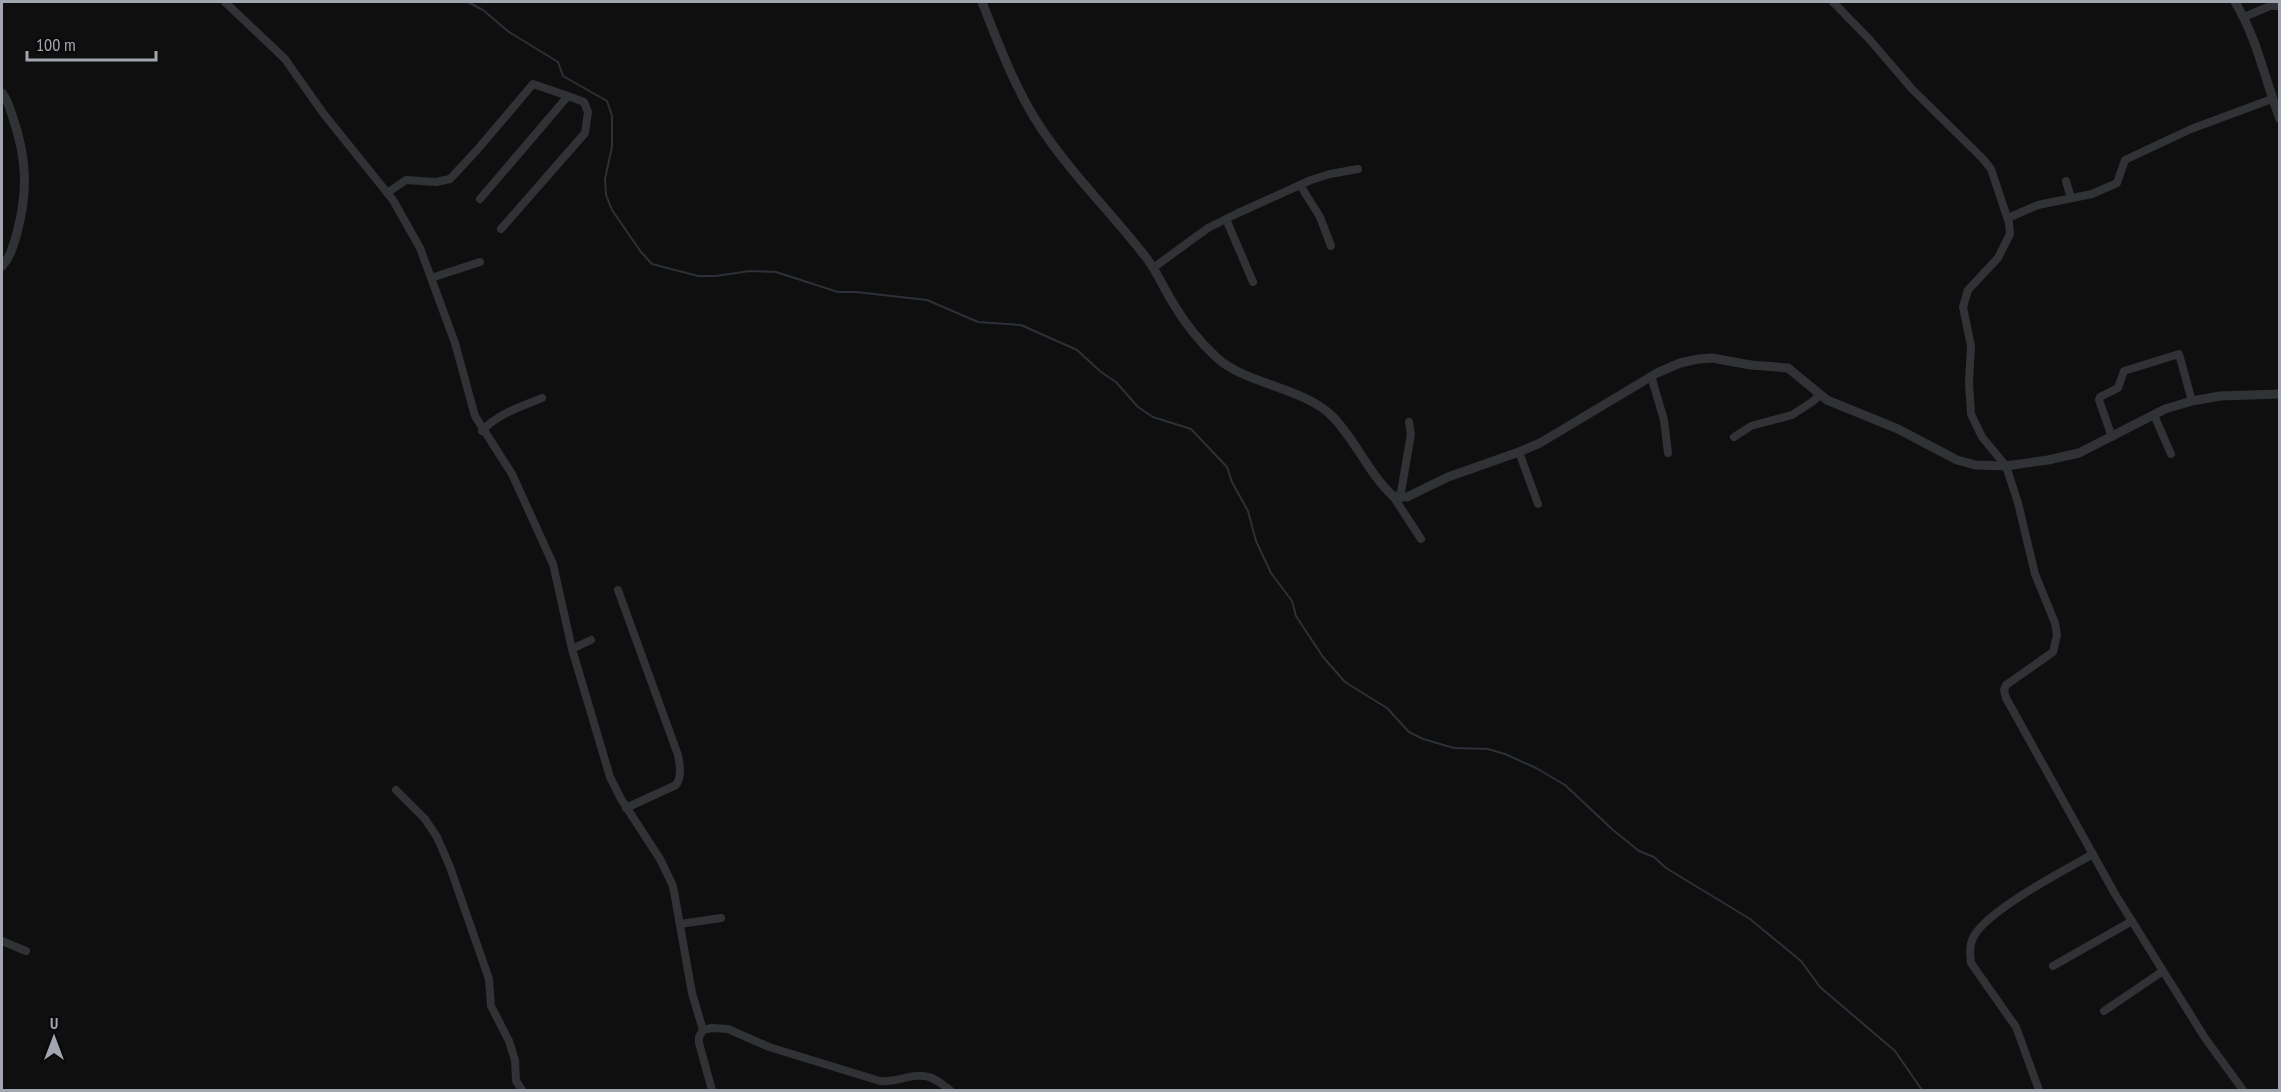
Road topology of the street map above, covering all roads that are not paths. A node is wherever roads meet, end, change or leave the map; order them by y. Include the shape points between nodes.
1 (225, 2) edge
2 (982, 2) edge
3 (1833, 2) edge
4 (2235, 2) edge
5 (2280, 6) edge
6 (2244, 16) junction
7 (2, 93) edge
8 (568, 96) junction
9 (2272, 99) junction
10 (2280, 119) edge
11 (1358, 169) dead end
12 (2066, 181) dead end
13 (1300, 185) junction
14 (387, 193) junction
15 (2071, 198) junction
16 (480, 199) dead end
17 (2008, 218) junction
18 (1226, 219) junction
19 (501, 229) dead end
20 (1331, 246) dead end
21 (480, 262) dead end
22 (2, 266) edge
23 (1153, 268) junction
24 (431, 278) junction
25 (1253, 282) dead end
26 (1651, 376) junction
27 (2280, 394) edge
28 (1820, 395) junction
29 (542, 398) dead end
30 (2192, 401) junction
31 (2154, 415) junction
32 (1410, 422) dead end
33 (482, 430) junction
34 (1734, 437) dead end
35 (2112, 437) junction
36 (1519, 453) junction
37 (1668, 453) dead end
38 (2171, 454) dead end
39 (2006, 466) junction
40 (1396, 497) junction
41 (1538, 504) dead end
42 (1421, 539) dead end
43 (618, 590) dead end
44 (591, 640) dead end
45 (572, 649) junction
46 (396, 790) dead end
47 (626, 807) junction
48 (2093, 854) junction
49 (721, 918) dead end
50 (2132, 921) junction
51 (680, 924) junction
52 (2, 941) edge
53 (26, 951) dead end
54 (2053, 966) dead end
55 (2163, 971) junction
56 (2104, 1011) dead end
57 (703, 1030) junction
58 (522, 1090) edge
59 (712, 1090) edge
60 (950, 1090) edge
61 (2038, 1090) edge
62 (2243, 1090) edge

1 - 14 street via 285,59
2 - 23 street via 1038,123
3 - 17 street via 1983,159 1991,169
4 - 6 street
5 - 6 street
6 - 9 street
7 - 22 street via 20,137 26,183 12,247
8 - 14 street via 533,84 450,179 406,180
8 - 16 street
8 - 19 street via 584,102 588,112 585,133
9 - 10 street
9 - 15 street via 2125,159 2117,183
11 - 13 street
12 - 15 street
13 - 18 street
13 - 20 street via 1320,217
14 - 24 street via 412,233
15 - 17 street
17 - 39 street via 2007,242 1998,258 1968,290 1963,307 1971,346 1971,414 1982,438
18 - 23 street
18 - 25 street
21 - 24 street
23 - 40 street via 1180,313 1218,358 1325,410
24 - 33 street
26 - 28 street via 1689,360 1712,358 1788,368
26 - 36 street
26 - 37 street via 1663,413
27 - 30 street
28 - 34 street via 1792,415 1751,426
28 - 39 street via 1957,460
29 - 33 street
30 - 31 street
30 - 35 street via 2179,354 2124,371 2118,388 2099,400
31 - 35 street
31 - 38 street
32 - 40 street via 1410,444
33 - 45 street via 512,474 548,552
35 - 39 street via 2079,453
36 - 40 street via 1467,470 1407,497
36 - 41 street
39 - 48 street via 2035,574 2057,634 2053,652 2004,690
40 - 42 street
43 - 47 street via 680,765 676,785
44 - 45 street
45 - 47 street via 608,771
46 - 58 street via 425,819 450,867 489,979 491,1006 509,1041 516,1081
47 - 51 street via 670,877
48 - 50 street
48 - 61 street via 1996,914 1972,942 1971,963 2016,1027
49 - 51 street
50 - 54 street
50 - 55 street
51 - 57 street
52 - 53 street
55 - 56 street
55 - 62 street
57 - 59 street via 700,1051
57 - 60 street via 728,1029 769,1047 880,1081 926,1076

